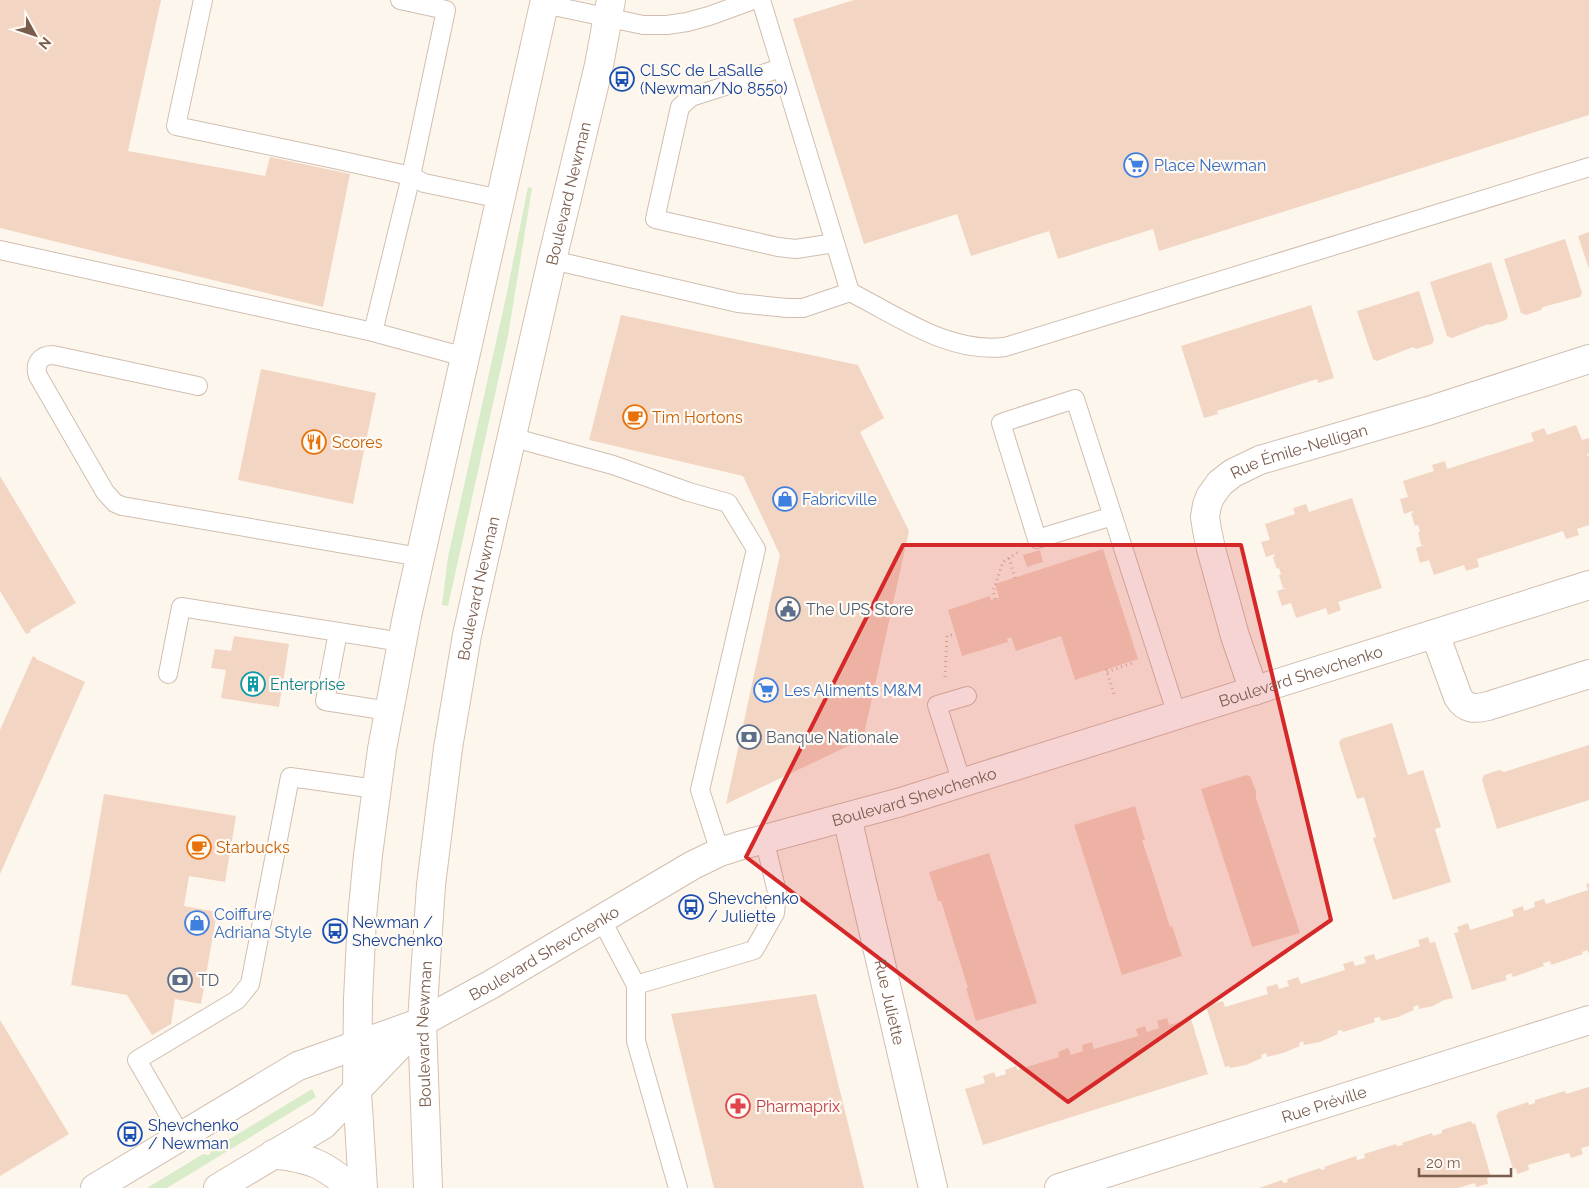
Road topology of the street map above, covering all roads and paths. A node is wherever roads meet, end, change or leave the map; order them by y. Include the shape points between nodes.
1 (203, 0) edge
2 (400, 0) edge
3 (753, 0) edge
4 (761, 0) edge
5 (545, 2) edge
6 (610, 8) edge
7 (781, 68) junction
8 (1589, 167) edge
9 (411, 176) junction
10 (501, 199) junction
11 (835, 243) junction
12 (0, 250) edge
13 (552, 260) junction
14 (850, 292) junction
15 (372, 332) junction
16 (465, 357) junction
17 (1589, 359) edge
18 (198, 386) dead end
19 (511, 438) junction
20 (1113, 516) junction
21 (420, 556) junction
22 (1009, 558) dead end
23 (1003, 562) dead end
24 (1015, 578) dead end
25 (1589, 585) edge
26 (995, 599) dead end
27 (338, 632) junction
28 (955, 634) dead end
29 (1436, 634) junction
30 (402, 642) junction
31 (1106, 669) dead end
32 (168, 674) dead end
33 (1589, 674) edge
34 (945, 683) dead end
35 (1254, 691) junction
36 (967, 696) dead end
37 (1115, 697) dead end
38 (388, 711) junction
39 (1177, 715) junction
40 (962, 783) junction
41 (376, 789) junction
42 (847, 817) junction
43 (764, 838) junction
44 (720, 852) junction
45 (601, 919) junction
46 (636, 985) junction
47 (1589, 1020) edge
48 (422, 1022) junction
49 (357, 1045) junction
50 (357, 1091) junction
51 (181, 1136) junction
52 (273, 1154) junction
53 (95, 1188) edge
54 (218, 1188) edge
55 (352, 1188) edge
56 (363, 1188) edge
57 (428, 1188) edge
58 (678, 1188) edge
59 (933, 1188) edge
60 (1059, 1188) edge

1 - 9 lane via 176,126
2 - 9 lane via 446,10
3 - 6 lane via 695,20 667,25 643,25
4 - 7 lane
5 - 6 lane
5 - 10 street
6 - 13 street, Boulevard Newman
7 - 11 lane
7 - 11 lane via 691,97 680,107 655,219 778,247 796,249
8 - 14 lane via 1005,347 988,349 950,342
9 - 10 lane via 424,183
9 - 15 lane
10 - 16 street
11 - 14 lane
12 - 15 lane
13 - 14 lane via 738,303 802,308
13 - 19 street, Boulevard Newman
15 - 16 lane
16 - 21 street
17 - 35 street, Rue Émile-Nelligan via 1260,460 1220,483 1207,506 1207,530 1235,636
18 - 21 lane via 53,355 44,356 36,367 38,376 105,492 115,503
19 - 44 lane via 613,465 728,503 756,549 700,790
19 - 48 street, Boulevard Newman via 467,635 448,748 432,875
20 - 20 lane via 1075,399 1000,423 1037,539
20 - 39 lane
21 - 30 street
22 - 24 path
23 - 26 path via 993,591
25 - 29 street, Boulevard Shevchenko
27 - 30 lane
27 - 32 lane via 181,607
27 - 38 lane via 325,701
28 - 34 path via 947,636
29 - 33 street via 1458,697 1473,709
29 - 35 street, Boulevard Shevchenko
30 - 38 street
31 - 37 path
35 - 39 street, Boulevard Shevchenko
36 - 40 lane via 938,706
38 - 41 street
39 - 40 street, Boulevard Shevchenko
40 - 42 street, Boulevard Shevchenko
41 - 49 street via 362,918
41 - 51 lane via 290,777 250,984 237,1000 137,1060
42 - 43 street, Boulevard Shevchenko
42 - 59 street, Rue Juliette
43 - 44 street, Boulevard Shevchenko
43 - 46 lane via 777,892 775,913 754,950
44 - 45 street, Boulevard Shevchenko
45 - 46 lane
45 - 48 street, Boulevard Shevchenko
46 - 58 lane via 636,1041
47 - 60 street, Rue Préville
48 - 49 street, Boulevard Shevchenko
48 - 50 street, Boulevard Shevchenko
48 - 57 street, Boulevard Newman
49 - 50 street
49 - 51 street, Boulevard Shevchenko via 298,1066
50 - 52 street, Boulevard Shevchenko via 323,1125
50 - 56 street
51 - 53 street, Boulevard Shevchenko
52 - 54 street, Boulevard Shevchenko
52 - 55 street via 310,1160

